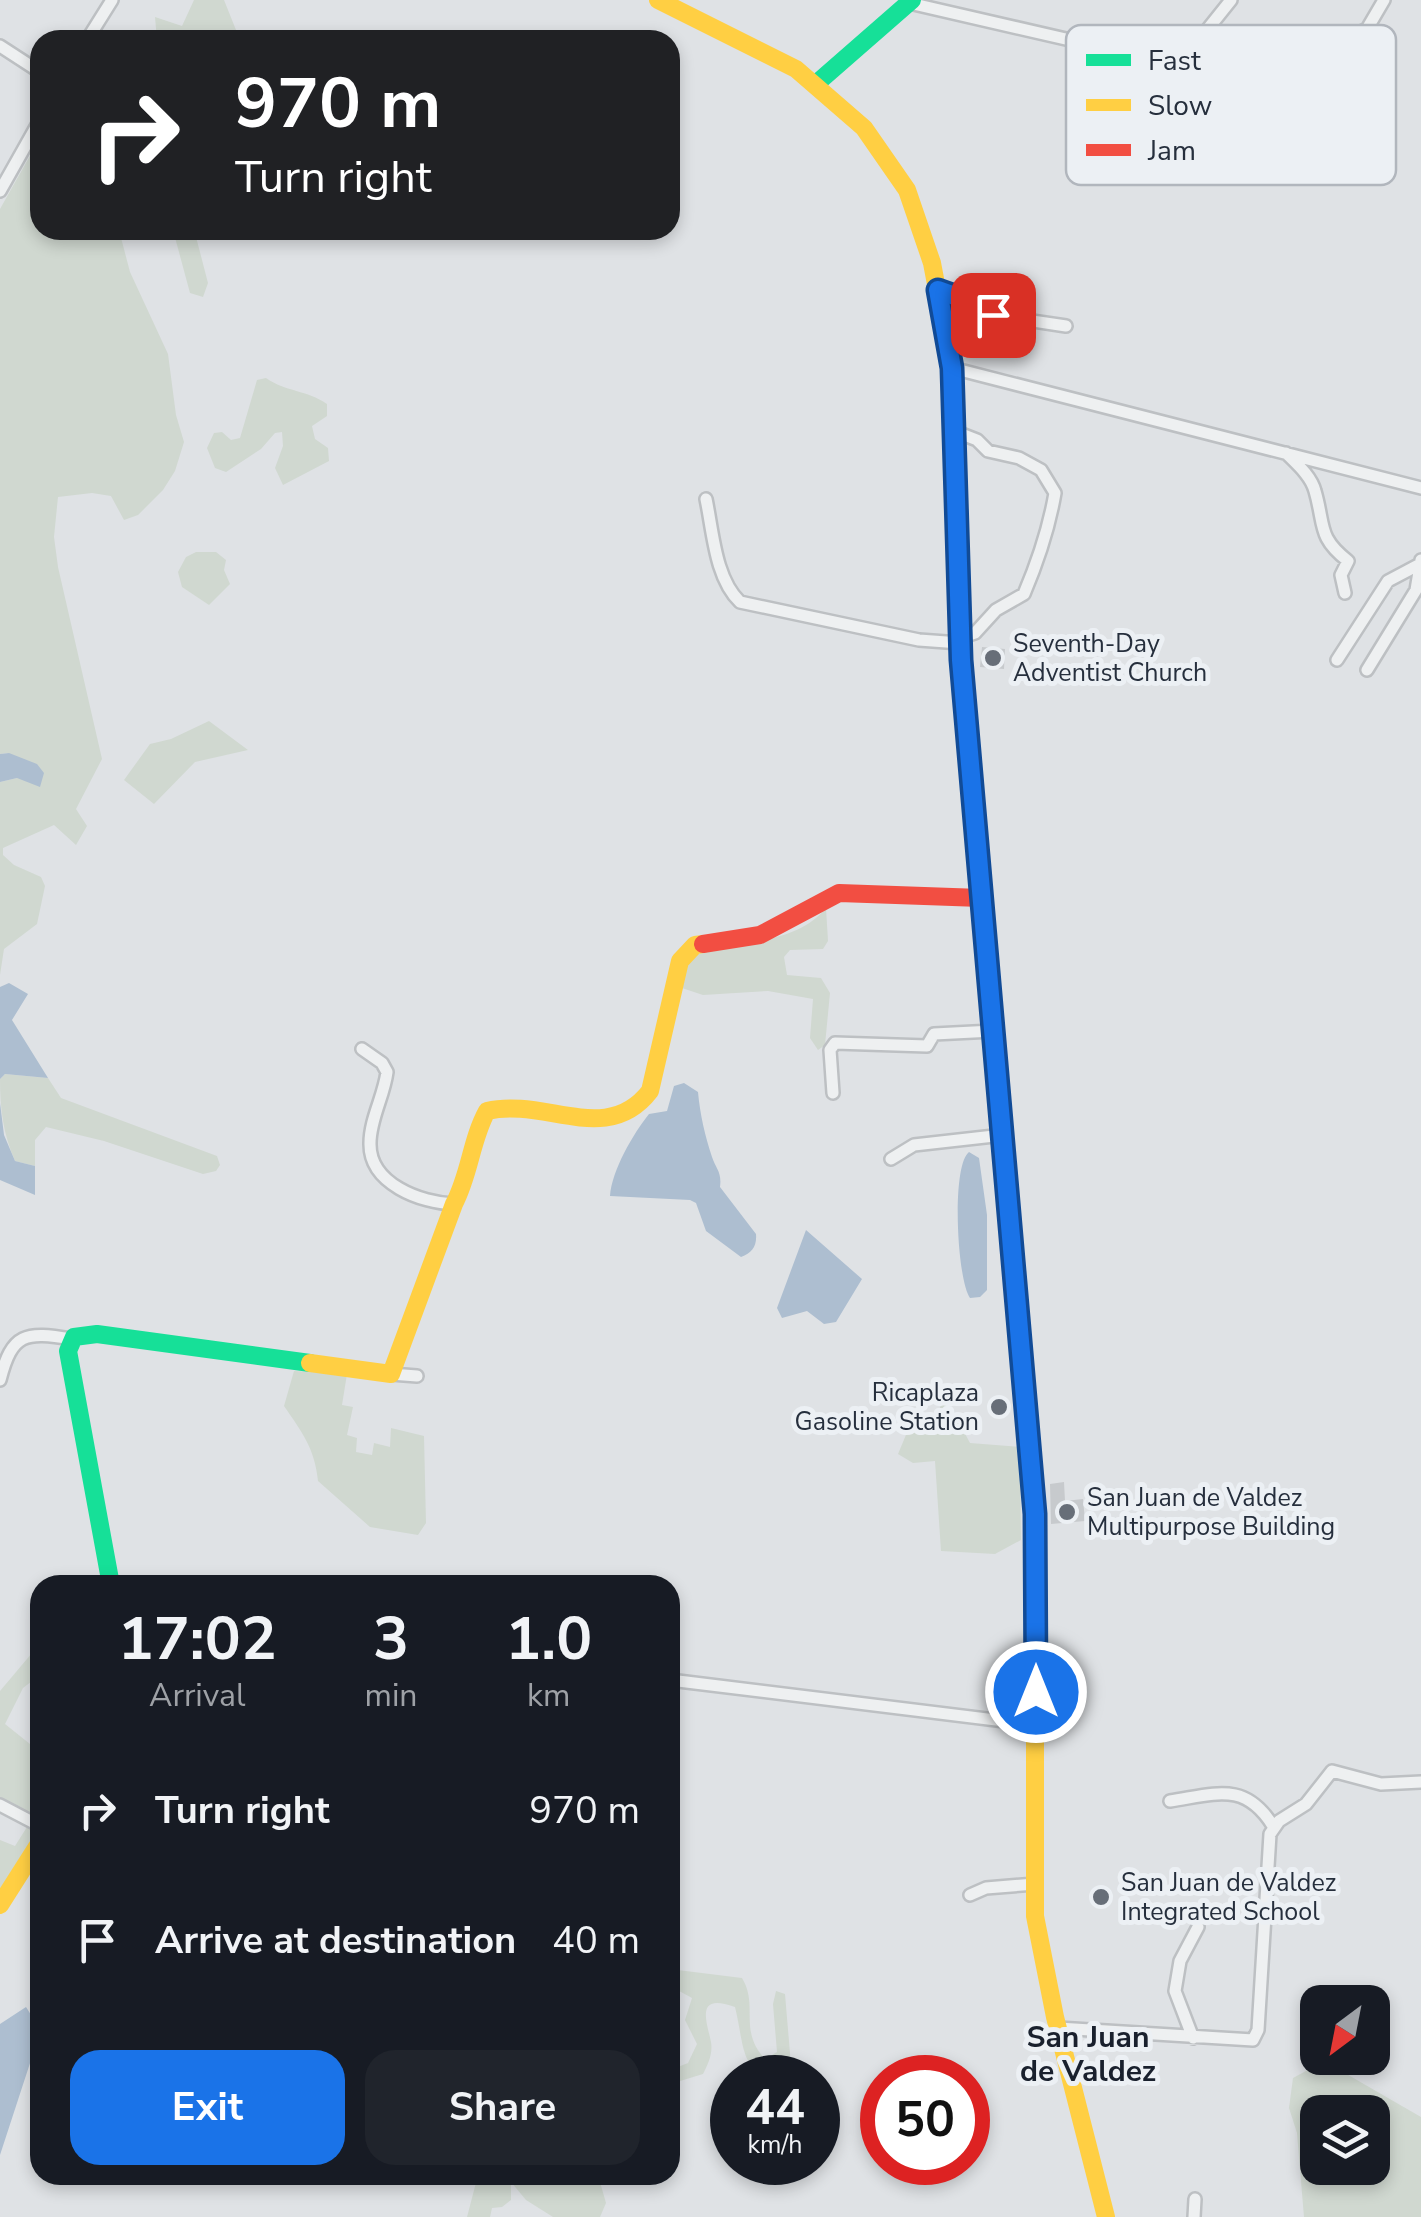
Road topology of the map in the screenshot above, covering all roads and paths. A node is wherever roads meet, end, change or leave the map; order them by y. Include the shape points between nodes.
1 (112, 0) edge
2 (658, 0) edge
3 (1231, 0) edge
4 (1384, 0) edge
5 (910, 2) edge
6 (1211, 25) edge
7 (1370, 25) edge
8 (93, 30) edge
9 (1066, 39) edge
10 (0, 46) edge
11 (30, 66) edge
12 (817, 83) junction
13 (30, 138) edge
14 (0, 191) edge
15 (938, 290) junction
16 (1066, 326) dead end
17 (952, 368) junction
18 (954, 430) junction
19 (1286, 453) junction
20 (1421, 488) edge
21 (706, 499) dead end
22 (1421, 562) edge
23 (1345, 593) dead end
24 (960, 641) junction
25 (1337, 660) dead end
26 (1367, 670) dead end
27 (980, 898) junction
28 (993, 1030) junction
29 (362, 1049) dead end
30 (832, 1093) dead end
31 (1003, 1135) junction
32 (892, 1159) dead end
33 (454, 1204) junction
34 (72, 1339) junction
35 (390, 1374) junction
36 (417, 1376) dead end
37 (0, 1380) edge
38 (109, 1575) edge
39 (680, 1681) edge
40 (1036, 1725) junction
41 (1421, 1782) edge
42 (1170, 1801) dead end
43 (0, 1805) edge
44 (30, 1821) edge
45 (1273, 1826) junction
46 (30, 1858) edge
47 (1035, 1884) junction
48 (970, 1895) dead end
49 (0, 1905) edge
50 (1198, 1927) dead end
51 (1058, 2028) junction
52 (1194, 2038) junction
53 (1195, 2199) dead end
54 (1106, 2217) edge
55 (1194, 2217) edge

1 - 8 street
2 - 12 main road
3 - 6 street
4 - 7 street
5 - 9 street
5 - 12 main road
10 - 11 street
12 - 15 main road via 864,128 906,190
13 - 14 street
15 - 16 street via 993,315
15 - 17 main road
17 - 18 main road
17 - 19 street
18 - 24 main road
18 - 24 street via 1041,470 1055,493 1042,554 1024,594
19 - 20 street
19 - 23 street via 1312,482 1331,550 1348,560 1341,576
21 - 24 street via 722,572 740,602 919,640
22 - 25 street via 1388,582
22 - 26 street via 1416,590
24 - 27 main road
27 - 28 main road
27 - 33 main road via 839,894 760,935 690,948 680,961 644,1102 621,1115 580,1119 510,1107 486,1111
28 - 30 street via 934,1034 927,1046 833,1044
28 - 31 main road
29 - 33 street via 388,1074 370,1141 374,1160 413,1196
31 - 32 street via 914,1145
31 - 40 main road via 1035,1514
33 - 35 main road
34 - 35 main road via 97,1334
34 - 37 street via 19,1339 7,1352
34 - 38 main road via 68,1352
35 - 36 street
39 - 40 street
40 - 47 main road
41 - 45 street via 1382,1784 1332,1772 1306,1804
42 - 45 street via 1243,1796
43 - 44 street
45 - 52 street via 1257,2035 1248,2042
46 - 49 main road
47 - 48 street
47 - 51 main road via 1037,1933
50 - 52 street via 1180,1961 1175,1992
51 - 52 street
51 - 54 main road
53 - 55 street

